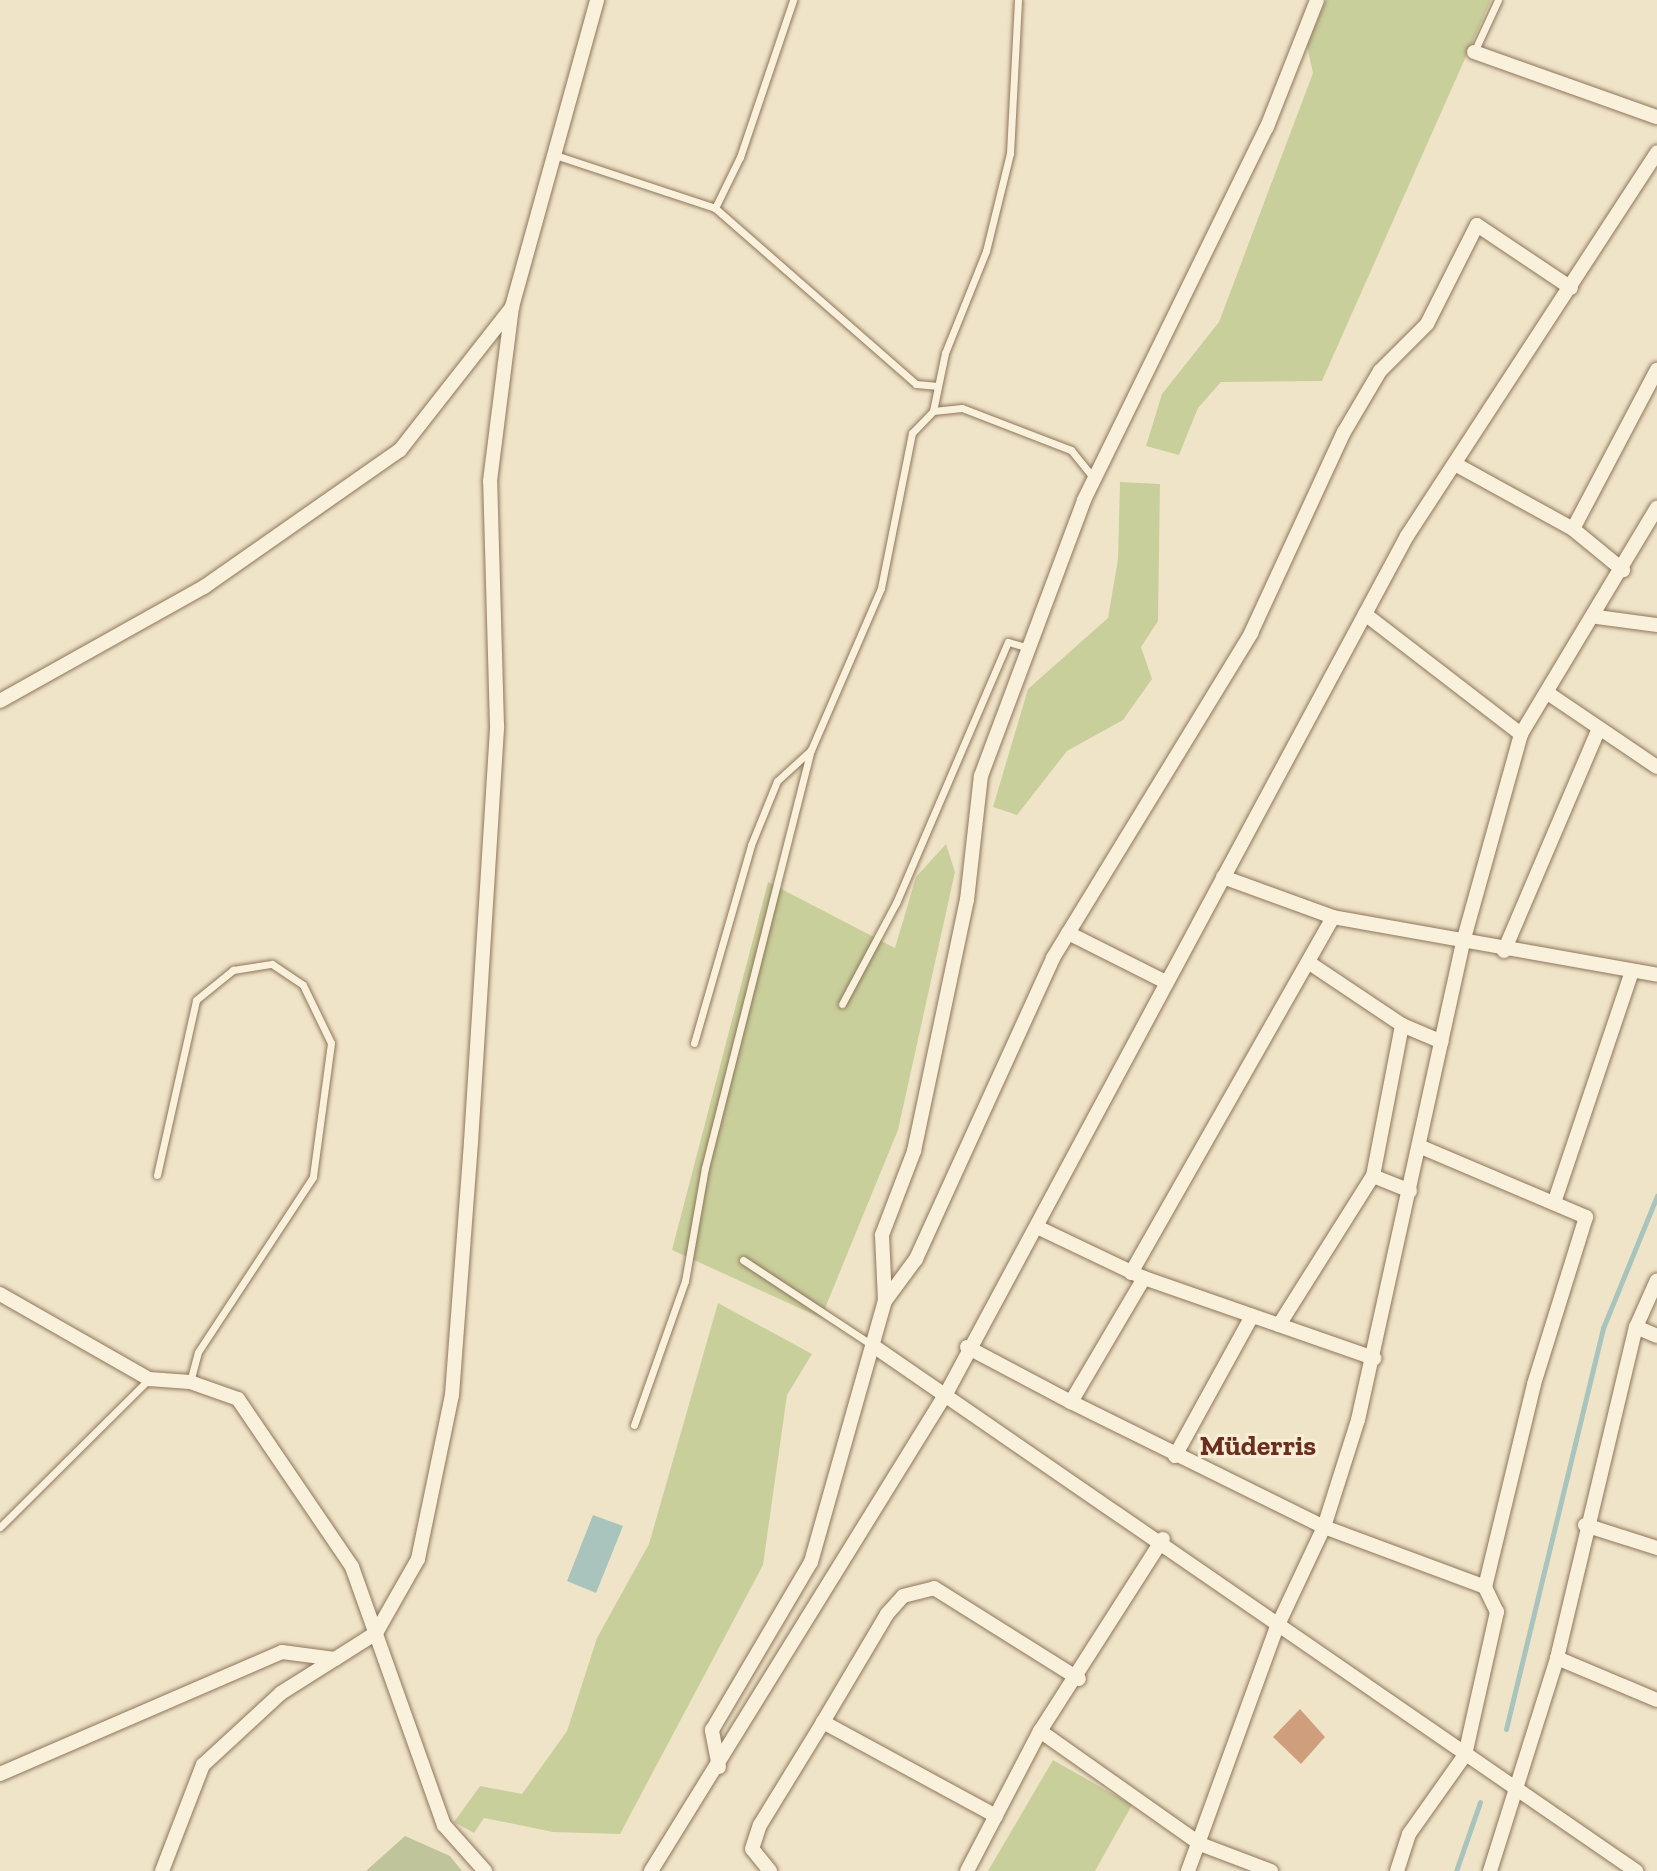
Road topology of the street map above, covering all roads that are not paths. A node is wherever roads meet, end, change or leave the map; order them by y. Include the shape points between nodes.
1 (597, 0) edge
2 (793, 0) edge
3 (1018, 0) edge
4 (1317, 0) edge
5 (1499, 0) edge
6 (1474, 52) joint
7 (1657, 117) edge
8 (1657, 152) edge
9 (552, 154) junction
10 (715, 208) junction
11 (1571, 288) junction
12 (512, 307) junction
13 (1657, 370) edge
14 (938, 386) junction
15 (933, 411) junction
16 (1455, 464) junction
17 (1094, 479) junction
18 (1657, 508) edge
19 (1573, 529) junction
20 (1623, 570) junction
21 (1365, 614) junction
22 (1597, 617) junction
23 (1657, 625) edge
24 (1026, 647) junction
25 (1549, 694) junction
26 (0, 701) edge
27 (1599, 727) junction
28 (1521, 734) junction
29 (811, 750) junction
30 (1657, 767) edge
31 (1223, 877) junction
32 (1334, 917) junction
33 (1068, 933) junction
34 (1463, 942) junction
35 (1504, 951) junction
36 (1308, 962) junction
37 (1632, 971) junction
38 (1657, 975) edge
39 (1166, 982) junction
40 (842, 1004) dead end
41 (1402, 1025) junction
42 (1442, 1042) junction
43 (694, 1043) dead end
44 (1419, 1146) junction
45 (158, 1175) dead end
46 (1373, 1176) junction
47 (1410, 1191) junction
48 (1554, 1203) junction
49 (1037, 1227) junction
50 (743, 1260) dead end
51 (1137, 1275) junction
52 (1657, 1280) edge
53 (0, 1294) edge
54 (885, 1301) junction
55 (1252, 1316) junction
56 (1279, 1325) junction
57 (1636, 1327) junction
58 (1657, 1335) edge
59 (872, 1345) junction
60 (968, 1347) junction
61 (1374, 1358) junction
62 (149, 1379) junction
63 (190, 1382) junction
64 (947, 1392) junction
65 (1071, 1402) junction
66 (634, 1425) dead end
67 (1175, 1456) junction
68 (1585, 1525) junction
69 (0, 1527) edge
70 (1324, 1527) junction
71 (1163, 1539) junction
72 (1657, 1548) edge
73 (1485, 1587) junction
74 (1276, 1629) junction
75 (376, 1633) junction
76 (1557, 1658) junction
77 (335, 1659) junction
78 (1079, 1679) junction
79 (1657, 1700) edge
80 (823, 1722) junction
81 (1040, 1731) junction
82 (1465, 1755) junction
83 (719, 1768) junction
84 (0, 1774) edge
85 (1519, 1791) junction
86 (996, 1816) junction
87 (1200, 1844) junction
88 (162, 1871) edge
89 (485, 1871) edge
90 (651, 1871) edge
91 (770, 1871) edge
92 (967, 1871) edge
93 (1188, 1871) edge
94 (1271, 1871) edge
95 (1397, 1871) edge
96 (1490, 1871) edge
97 (1636, 1871) edge

1 - 9 street
2 - 10 lane
3 - 14 lane via 1010,153 986,251 945,353
4 - 17 street via 1267,127
5 - 6 lane
6 - 7 street
8 - 11 street
9 - 10 lane
9 - 12 street
10 - 14 lane via 916,384
11 - 16 street
11 - 33 street via 1477,225 1427,324 1380,371 1344,432 1251,633
12 - 26 street via 400,450 204,587
12 - 75 street via 490,481 497,726 452,1395 418,1559
13 - 19 street
14 - 15 lane
15 - 17 lane via 962,408 1071,450
15 - 29 lane via 912,433 881,588
16 - 19 street
16 - 21 street
17 - 24 street
18 - 20 street
19 - 20 street
20 - 22 street
21 - 28 street
21 - 31 street
22 - 23 street
22 - 25 street
24 - 40 lane via 1008,642 896,903
24 - 54 street via 981,776 967,900 914,1151 882,1235
25 - 27 street
25 - 28 street
27 - 30 street
27 - 35 street
28 - 34 street
29 - 43 lane via 777,781 751,845
29 - 66 lane via 705,1168 685,1281
31 - 32 street
31 - 39 street
32 - 34 street
32 - 36 street
33 - 39 street
33 - 54 street via 916,1259
34 - 35 street
34 - 42 street
35 - 37 street
36 - 41 street
36 - 51 street
37 - 38 street
37 - 48 street
39 - 49 street
41 - 42 street
41 - 46 street
42 - 44 street
44 - 47 street
44 - 48 street
45 - 63 lane via 196,1000 233,970 272,964 303,985 331,1043 313,1177 198,1352
46 - 47 street
46 - 56 street
47 - 61 street
48 - 73 street via 1586,1217 1534,1384
49 - 51 street
49 - 60 street
50 - 59 lane
51 - 55 street
51 - 65 street
52 - 57 street
53 - 62 street
54 - 59 street
55 - 56 street
55 - 67 street
56 - 61 street
57 - 58 street
57 - 68 street
59 - 64 street
59 - 83 street via 811,1562 712,1730
60 - 64 street
60 - 65 street
61 - 70 street
62 - 63 street
62 - 69 lane
63 - 75 street via 238,1399 352,1567
64 - 71 street
64 - 83 street
65 - 67 street
67 - 70 street
68 - 72 street
68 - 76 street
70 - 73 street
70 - 74 street
71 - 74 street
71 - 78 street
73 - 82 street via 1497,1612
74 - 82 street
74 - 87 street
75 - 77 street
75 - 89 street via 444,1825
76 - 79 street
76 - 85 street
77 - 84 street via 282,1652
77 - 88 street via 281,1693 203,1765
78 - 80 street via 934,1588 903,1596 887,1614
78 - 81 street
80 - 86 street
80 - 91 street via 760,1825 752,1849
81 - 86 street
81 - 87 street
82 - 85 street
82 - 95 street via 1409,1834
83 - 90 street via 673,1828
85 - 96 street
85 - 97 street
86 - 92 street
87 - 93 street
87 - 94 street

